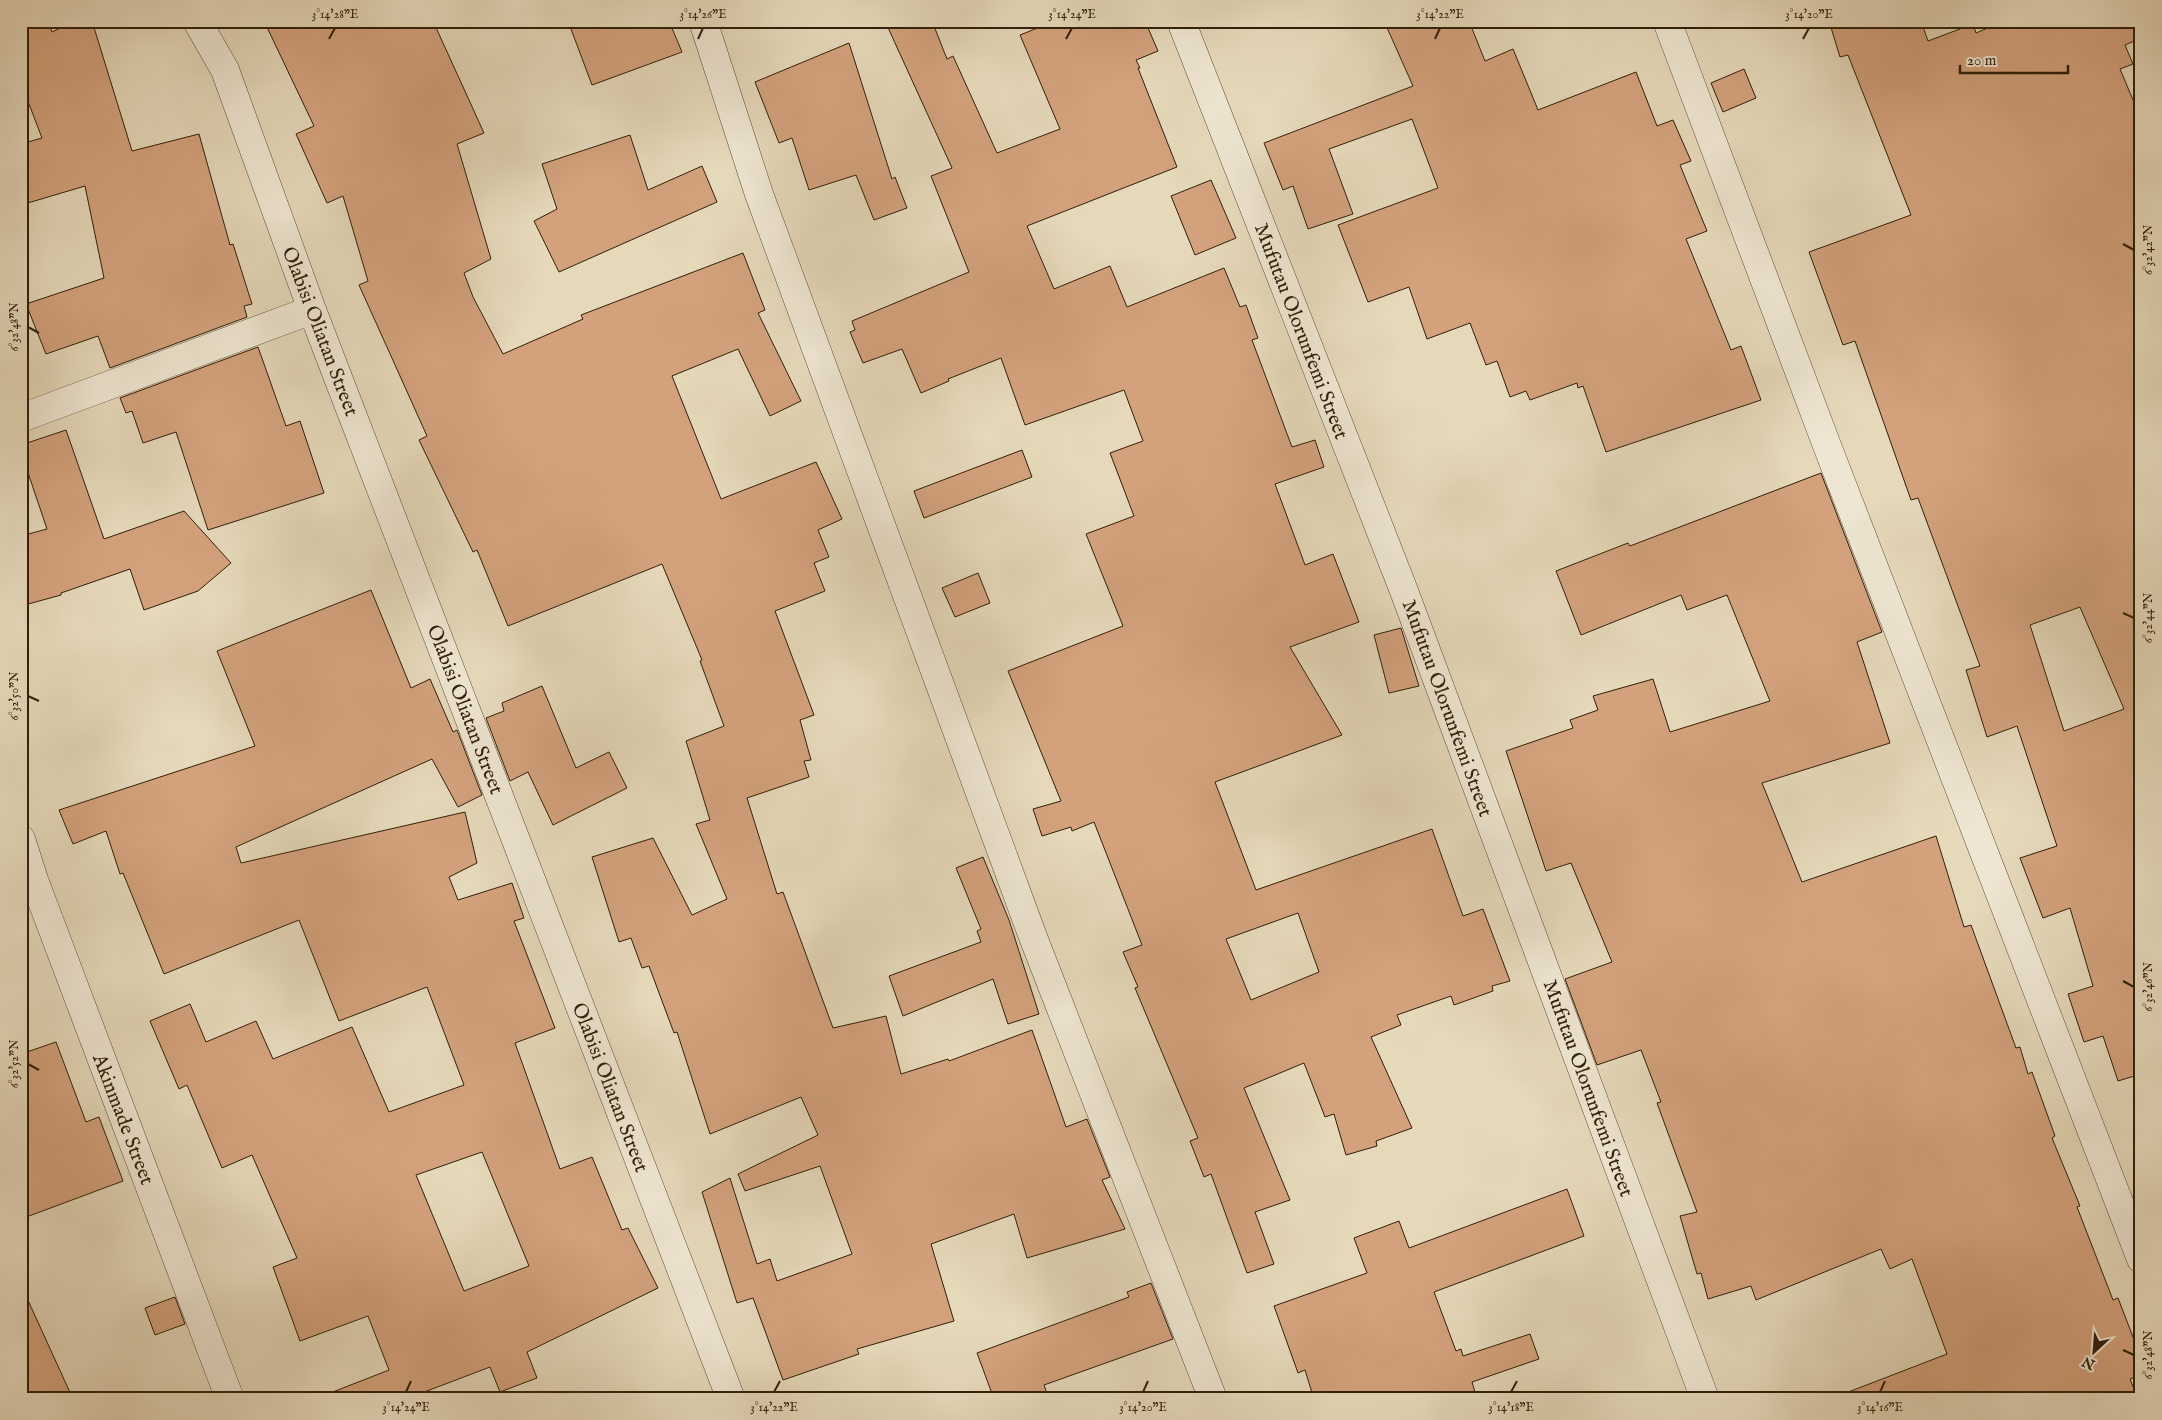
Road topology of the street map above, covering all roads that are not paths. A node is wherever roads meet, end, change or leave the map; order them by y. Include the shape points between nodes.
1 (198, 21) edge
2 (703, 21) edge
3 (1181, 21) edge
4 (1667, 21) edge
5 (312, 310) junction
6 (21, 418) edge
7 (21, 839) edge
8 (2141, 1259) edge
9 (230, 1399) edge
10 (731, 1399) edge
11 (1213, 1399) edge
12 (1705, 1399) edge

1 - 5 street, Olabisi Oliatan Street via 224,70
2 - 11 street via 759,194 1022,909
3 - 12 street, Mufutau Olorunfemi Street via 1404,590
4 - 8 street via 1822,434
5 - 6 street
5 - 10 street, Olabisi Oliatan Street
7 - 9 street, Akinmade Street

